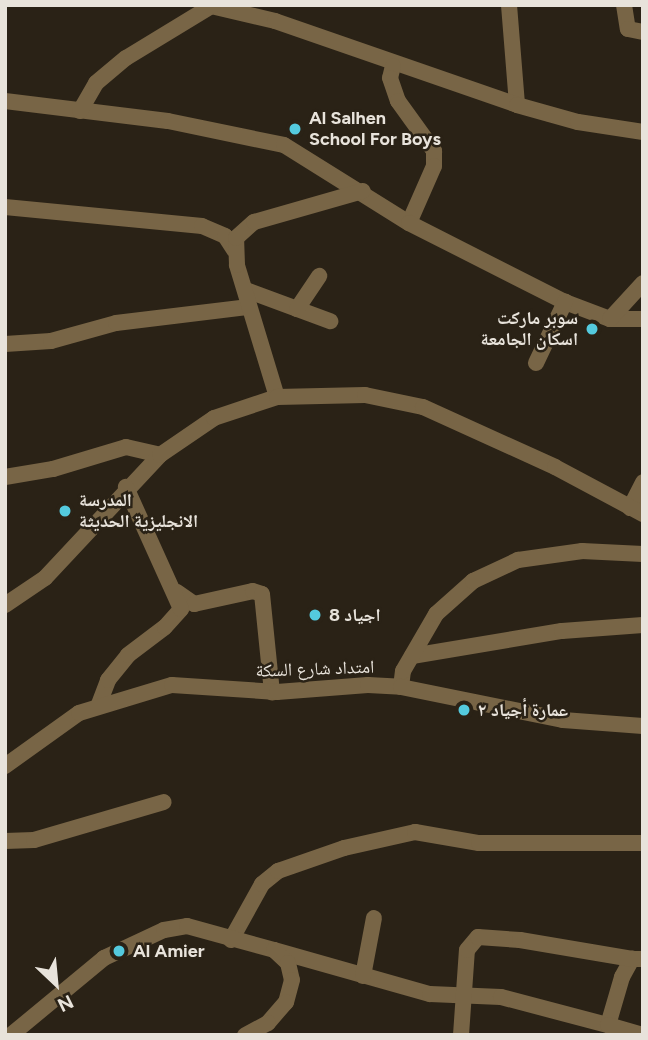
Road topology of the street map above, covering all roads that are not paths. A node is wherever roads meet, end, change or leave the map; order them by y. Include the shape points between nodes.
1 (509, 5) edge
2 (624, 5) edge
3 (212, 6) edge
4 (643, 32) edge
5 (393, 65) junction
6 (5, 100) edge
7 (517, 105) junction
8 (80, 111) junction
9 (643, 132) edge
10 (363, 191) junction
11 (5, 207) edge
12 (409, 223) junction
13 (234, 250) junction
14 (319, 276) dead end
15 (643, 283) edge
16 (246, 290) junction
17 (565, 302) junction
18 (249, 307) junction
19 (297, 309) junction
20 (610, 318) junction
21 (643, 319) edge
22 (330, 321) dead end
23 (5, 344) edge
24 (536, 363) dead end
25 (277, 397) junction
26 (160, 455) junction
27 (5, 477) edge
28 (643, 482) edge
29 (126, 487) junction
30 (636, 511) edge
31 (643, 554) edge
32 (177, 592) junction
33 (5, 605) edge
34 (643, 625) edge
35 (412, 656) junction
36 (401, 687) junction
37 (272, 692) junction
38 (99, 704) junction
39 (643, 726) edge
40 (5, 766) edge
41 (164, 802) dead end
42 (5, 841) edge
43 (643, 843) edge
44 (374, 918) dead end
45 (231, 940) junction
46 (274, 950) junction
47 (638, 959) edge
48 (363, 976) junction
49 (461, 994) junction
50 (608, 1025) junction
51 (11, 1035) edge
52 (246, 1035) edge
53 (461, 1035) edge
54 (643, 1035) edge

1 - 7 street
2 - 4 street via 628,29
3 - 5 street via 275,22
3 - 8 street via 126,58 96,83
5 - 7 street
5 - 12 street via 390,78 398,101 434,151 434,166
6 - 8 street
7 - 9 street via 578,122
8 - 10 street via 168,121 284,145
10 - 12 street
10 - 13 street via 254,222 242,229
11 - 13 street via 202,226 225,236
12 - 17 street
13 - 16 street
14 - 19 street
15 - 20 street
16 - 18 street
16 - 19 street
17 - 20 street
17 - 24 street
18 - 23 street via 116,323 51,341
18 - 25 street
19 - 22 street
20 - 21 street
25 - 26 street via 214,418
25 - 30 street via 365,395 422,407 555,467
26 - 27 street via 127,447 53,470
26 - 29 street
28 - 30 street
29 - 32 street
29 - 33 street via 46,578
31 - 35 street via 582,551 518,560 473,581 436,614
32 - 37 street via 194,604 253,591 262,594
32 - 38 street via 181,609 128,655 108,680
34 - 35 street via 562,631
35 - 36 street
36 - 37 street, امتداد شارع السكة
36 - 39 street, امتداد شارع السكة via 563,720
37 - 38 street, امتداد شارع السكة via 172,685
38 - 40 street, امتداد شارع السكة via 48,733
41 - 42 street via 74,830
43 - 45 street via 479,843 415,832 344,848 278,872 258,890
44 - 48 street
45 - 46 street
45 - 51 street via 192,926 164,930 98,961
46 - 48 street
46 - 52 street via 290,970 288,997 274,1018
47 - 49 street via 478,937 467,950
47 - 50 street via 614,998
48 - 49 street via 430,994
49 - 50 street via 512,999
49 - 53 street
50 - 54 street

